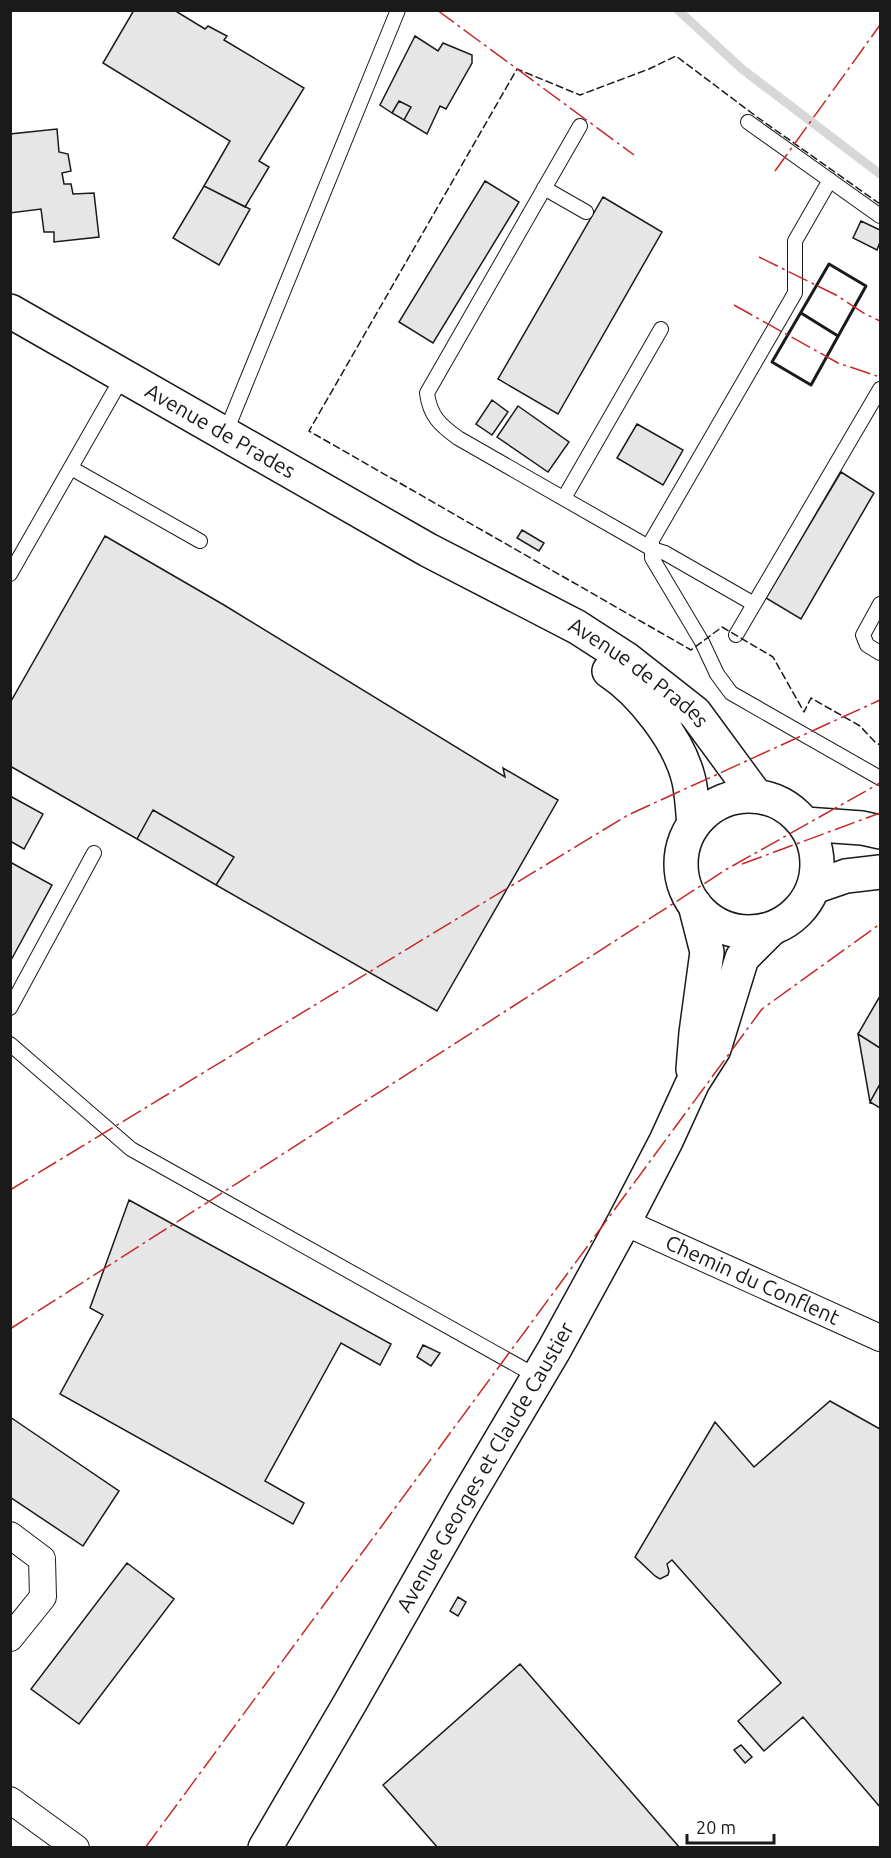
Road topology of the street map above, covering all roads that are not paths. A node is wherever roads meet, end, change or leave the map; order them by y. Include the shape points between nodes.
1 (398, 10) edge
2 (748, 122) dead end
3 (580, 126) dead end
4 (830, 180) junction
5 (544, 188) junction
6 (586, 212) dead end
7 (880, 216) edge
8 (10, 311) edge
9 (661, 329) dead end
10 (123, 376) junction
11 (880, 389) edge
12 (225, 434) junction
13 (70, 468) junction
14 (564, 498) junction
15 (200, 541) dead end
16 (652, 549) junction
17 (428, 550) junction
18 (10, 574) edge
19 (754, 604) junction
20 (880, 604) edge
21 (736, 635) dead end
22 (880, 653) edge
23 (880, 778) edge
24 (756, 796) junction
25 (694, 823) junction
26 (804, 824) junction
27 (880, 832) edge
28 (94, 853) dead end
29 (880, 872) edge
30 (814, 887) junction
31 (695, 905) junction
32 (771, 929) junction
33 (10, 1008) edge
34 (10, 1044) edge
35 (693, 1082) junction
36 (624, 1222) junction
37 (880, 1338) edge
38 (538, 1377) junction
39 (10, 1535) edge
40 (10, 1638) edge
41 (10, 1800) edge
42 (76, 1848) edge
43 (265, 1848) edge

1 - 12 lane
2 - 4 lane
3 - 5 lane
4 - 7 lane
4 - 16 lane via 795,241 795,293 652,540
5 - 6 lane
5 - 14 lane via 427,393 428,406 440,425
8 - 10 main road, Avenue de Prades
9 - 14 lane
10 - 12 main road, Avenue de Prades
10 - 13 lane
11 - 19 lane
12 - 17 main road, Avenue de Prades
13 - 15 lane
13 - 18 lane
14 - 16 lane
16 - 19 lane
16 - 23 lane via 652,558 731,693
17 - 24 main road, Avenue de Prades via 576,627 625,658 695,713
17 - 25 main road, Avenue de Prades via 620,678 670,736 688,776
19 - 21 lane
20 - 22 lane via 863,635 867,645
24 - 25 main road via 733,797 711,806
24 - 26 main road via 792,810
25 - 31 main road via 684,842 680,864 684,886
26 - 27 main road
26 - 30 main road via 817,854
28 - 33 lane
29 - 30 main road via 846,876
30 - 32 main road via 804,905
31 - 32 main road via 710,920 729,929 750,933
31 - 35 main road, Avenue Georges et Claude Caustier via 707,952
32 - 35 main road, Avenue Georges et Claude Caustier via 742,958 714,1049
34 - 38 lane via 131,1149
35 - 36 main road, Avenue Georges et Claude Caustier
36 - 37 street, Chemin du Conflent
36 - 38 main road, Avenue Georges et Claude Caustier
38 - 43 main road, Avenue Georges et Claude Caustier
39 - 40 street via 42,1559 43,1597
41 - 42 street

